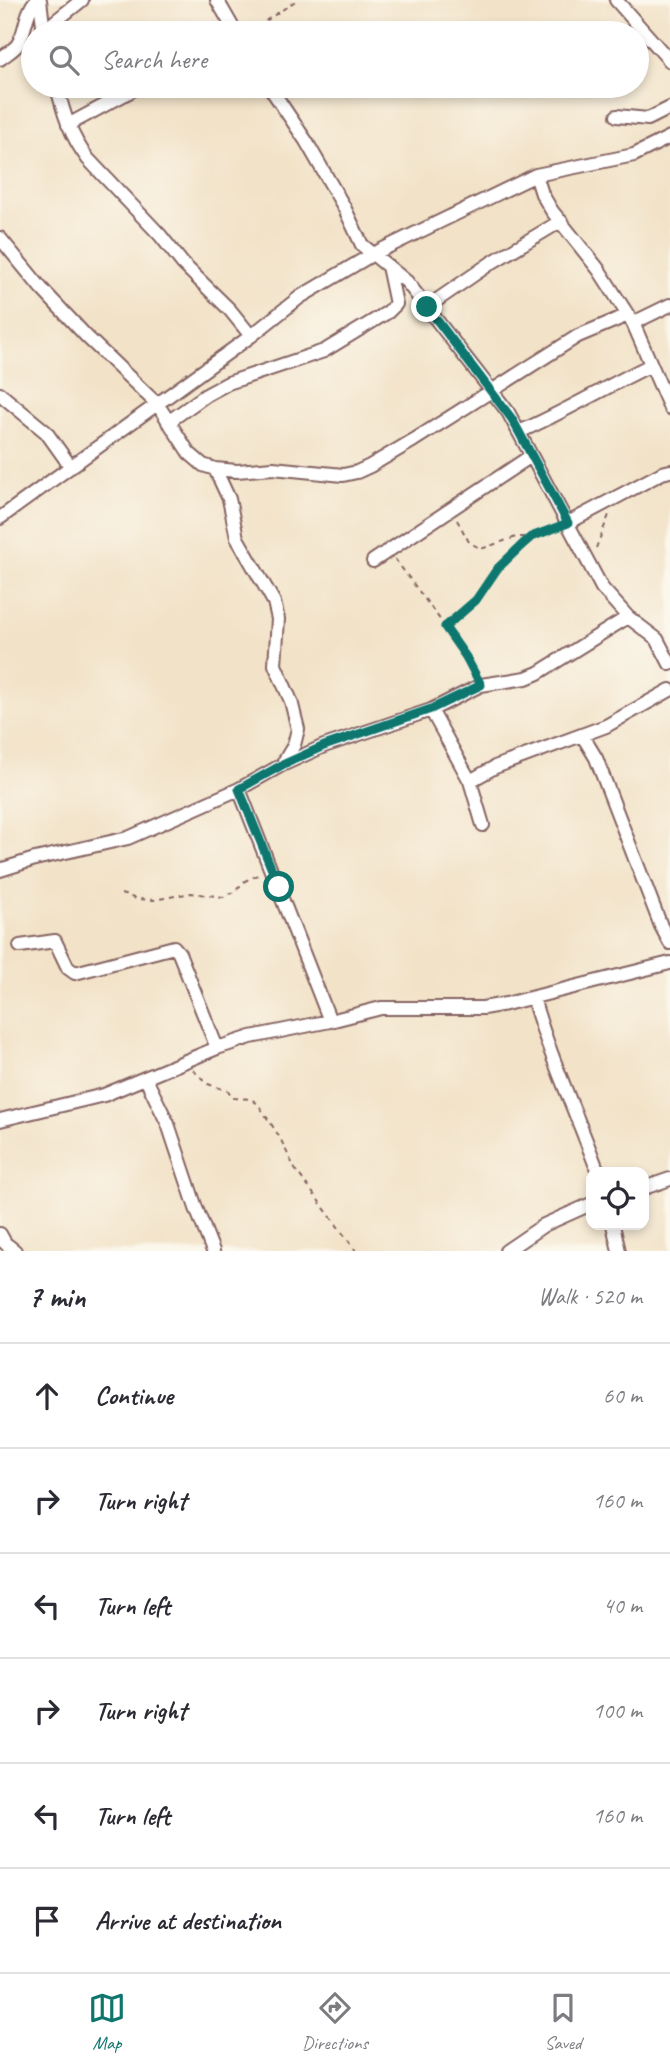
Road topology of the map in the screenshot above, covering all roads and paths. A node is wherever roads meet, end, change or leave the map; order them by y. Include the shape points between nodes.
1 (38, 0) edge
2 (82, 0) edge
3 (217, 0) edge
4 (297, 0) edge
5 (616, 0) edge
6 (25, 21) edge
7 (41, 21) edge
8 (56, 21) edge
9 (229, 21) edge
10 (268, 21) edge
11 (635, 21) edge
12 (649, 37) edge
13 (21, 38) edge
14 (0, 59) edge
15 (670, 61) edge
16 (60, 98) edge
17 (118, 98) edge
18 (277, 98) edge
19 (670, 108) edge
20 (617, 116) dead end
21 (68, 125) junction
22 (670, 137) edge
23 (536, 175) junction
24 (561, 221) junction
25 (0, 238) edge
26 (373, 254) junction
27 (388, 266) junction
28 (670, 305) edge
29 (427, 307) junction
30 (631, 319) junction
31 (251, 336) junction
32 (651, 365) junction
33 (490, 391) junction
34 (0, 394) edge
35 (158, 405) junction
36 (670, 408) edge
37 (168, 422) junction
38 (519, 432) junction
39 (531, 456) junction
40 (71, 467) junction
41 (215, 469) junction
42 (670, 471) edge
43 (617, 496) junction
44 (451, 510) junction
45 (0, 518) edge
46 (568, 523) junction
47 (531, 537) junction
48 (388, 551) junction
49 (373, 561) dead end
50 (590, 566) junction
51 (628, 617) junction
52 (445, 627) junction
53 (670, 664) edge
54 (481, 685) junction
55 (670, 690) edge
56 (431, 709) junction
57 (582, 735) junction
58 (282, 765) junction
59 (470, 781) junction
60 (239, 789) junction
61 (483, 825) dead end
62 (271, 868) junction
63 (0, 870) edge
64 (121, 894) dead end
65 (670, 943) edge
66 (20, 946) dead end
67 (670, 964) edge
68 (533, 998) junction
69 (330, 1021) junction
70 (217, 1048) junction
71 (185, 1063) junction
72 (146, 1079) junction
73 (0, 1120) edge
74 (596, 1167) edge
75 (670, 1178) edge
76 (649, 1186) edge
77 (586, 1206) edge
78 (614, 1230) edge
79 (0, 1234) edge
80 (15, 1251) edge
81 (213, 1251) edge
82 (356, 1251) edge
83 (506, 1251) edge
84 (619, 1251) edge

1 - 6 street
1 - 7 street
2 - 8 street
3 - 9 street
4 - 10 path
5 - 11 street
12 - 15 street
13 - 14 street
16 - 21 street
17 - 21 street
18 - 26 street via 344,207 358,239
19 - 20 street via 648,119
21 - 31 street via 88,159
22 - 23 street via 634,155
23 - 24 street via 542,194
23 - 26 street
24 - 29 street
24 - 30 street
25 - 35 street via 41,288
26 - 27 street
26 - 31 street via 300,297
27 - 29 street
27 - 37 street via 396,304 388,312 324,351 228,383
28 - 30 street
29 - 33 street
30 - 32 street
30 - 33 street via 578,335
31 - 35 street
32 - 36 street
32 - 38 street
33 - 38 street
33 - 41 street via 357,472
34 - 40 street via 46,432
35 - 37 street
35 - 40 street
37 - 41 street via 189,453
38 - 39 street
39 - 44 street
39 - 46 street
40 - 45 street
41 - 58 street via 229,499 237,538 274,602 278,619 275,665 298,729
42 - 43 street
43 - 46 street
43 - 50 path
44 - 47 path via 477,548
44 - 48 street
46 - 47 path
46 - 50 street
47 - 52 path via 497,569 476,600
48 - 49 street
48 - 52 path
50 - 51 street via 602,588
51 - 53 street via 657,639
51 - 54 street via 538,673
52 - 54 path
54 - 56 street
55 - 57 street
56 - 58 street
56 - 59 street
57 - 59 street
57 - 65 street via 596,758
58 - 60 street
59 - 61 street
60 - 62 street
60 - 63 street via 128,838
62 - 64 path via 224,897 191,893 154,900
62 - 69 street
66 - 70 street via 55,941 75,973 174,947
67 - 68 street
68 - 69 street via 483,1008 381,1009
68 - 74 street
69 - 70 street
70 - 71 street
71 - 72 street
71 - 82 path via 208,1084 228,1091 237,1100 251,1099 258,1104 295,1169
72 - 73 street via 82,1101
72 - 81 street via 168,1124
75 - 76 street
77 - 83 street via 544,1225
78 - 84 street
79 - 80 street

